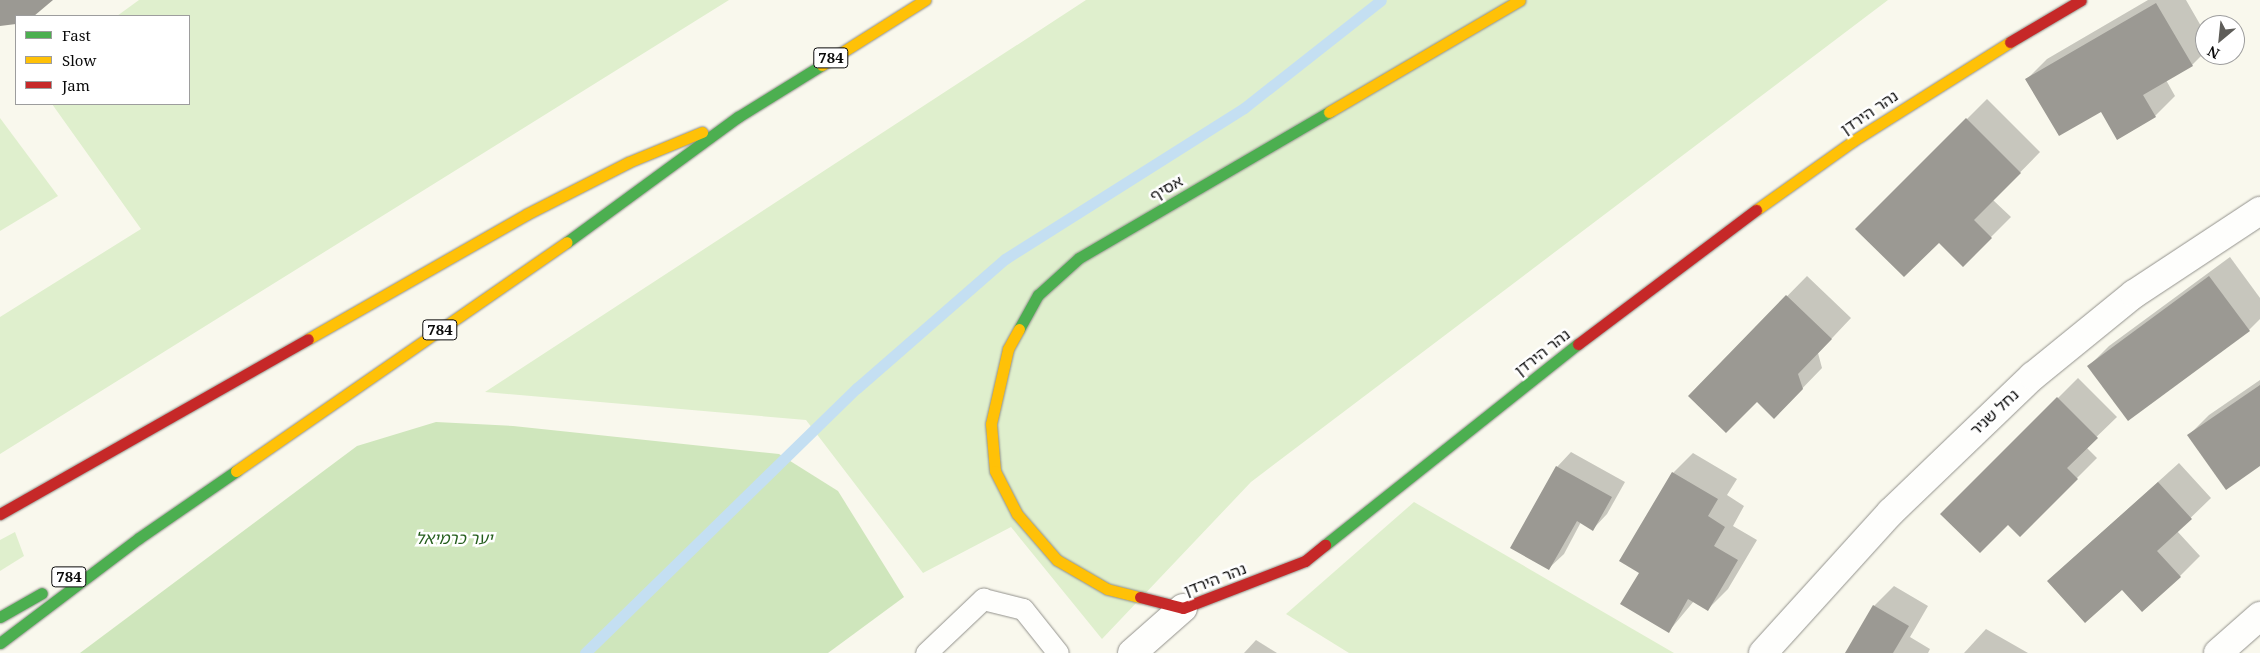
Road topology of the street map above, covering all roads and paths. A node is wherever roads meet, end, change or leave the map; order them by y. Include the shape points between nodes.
1 (925, 0) edge
2 (1520, 0) edge
3 (2081, 0) edge
4 (738, 118) junction
5 (2260, 211) edge
6 (0, 514) edge
7 (1017, 514) joint
8 (139, 538) junction
9 (1183, 608) junction
10 (2260, 616) edge
11 (0, 617) edge
12 (0, 643) edge
13 (926, 653) edge
14 (1058, 653) edge
15 (1132, 653) edge
16 (1763, 653) edge
17 (2218, 653) edge

1 - 4 main road, 784
2 - 7 main road, אסיף via 1079,258 1038,295 1008,349 990,424 995,471
3 - 9 main road, נהר הירדן via 1962,70 1853,141 1744,219 1595,331 1305,561
4 - 6 main road via 629,162 527,214
4 - 8 main road, 784 via 629,200
5 - 16 street, נחל שניר via 2134,294 2033,376 1891,512
7 - 9 main road, נהר הירדן via 1057,560 1107,589
8 - 11 main road, 784
8 - 12 main road
9 - 15 street
10 - 17 street
13 - 14 lane via 983,599 1023,609

